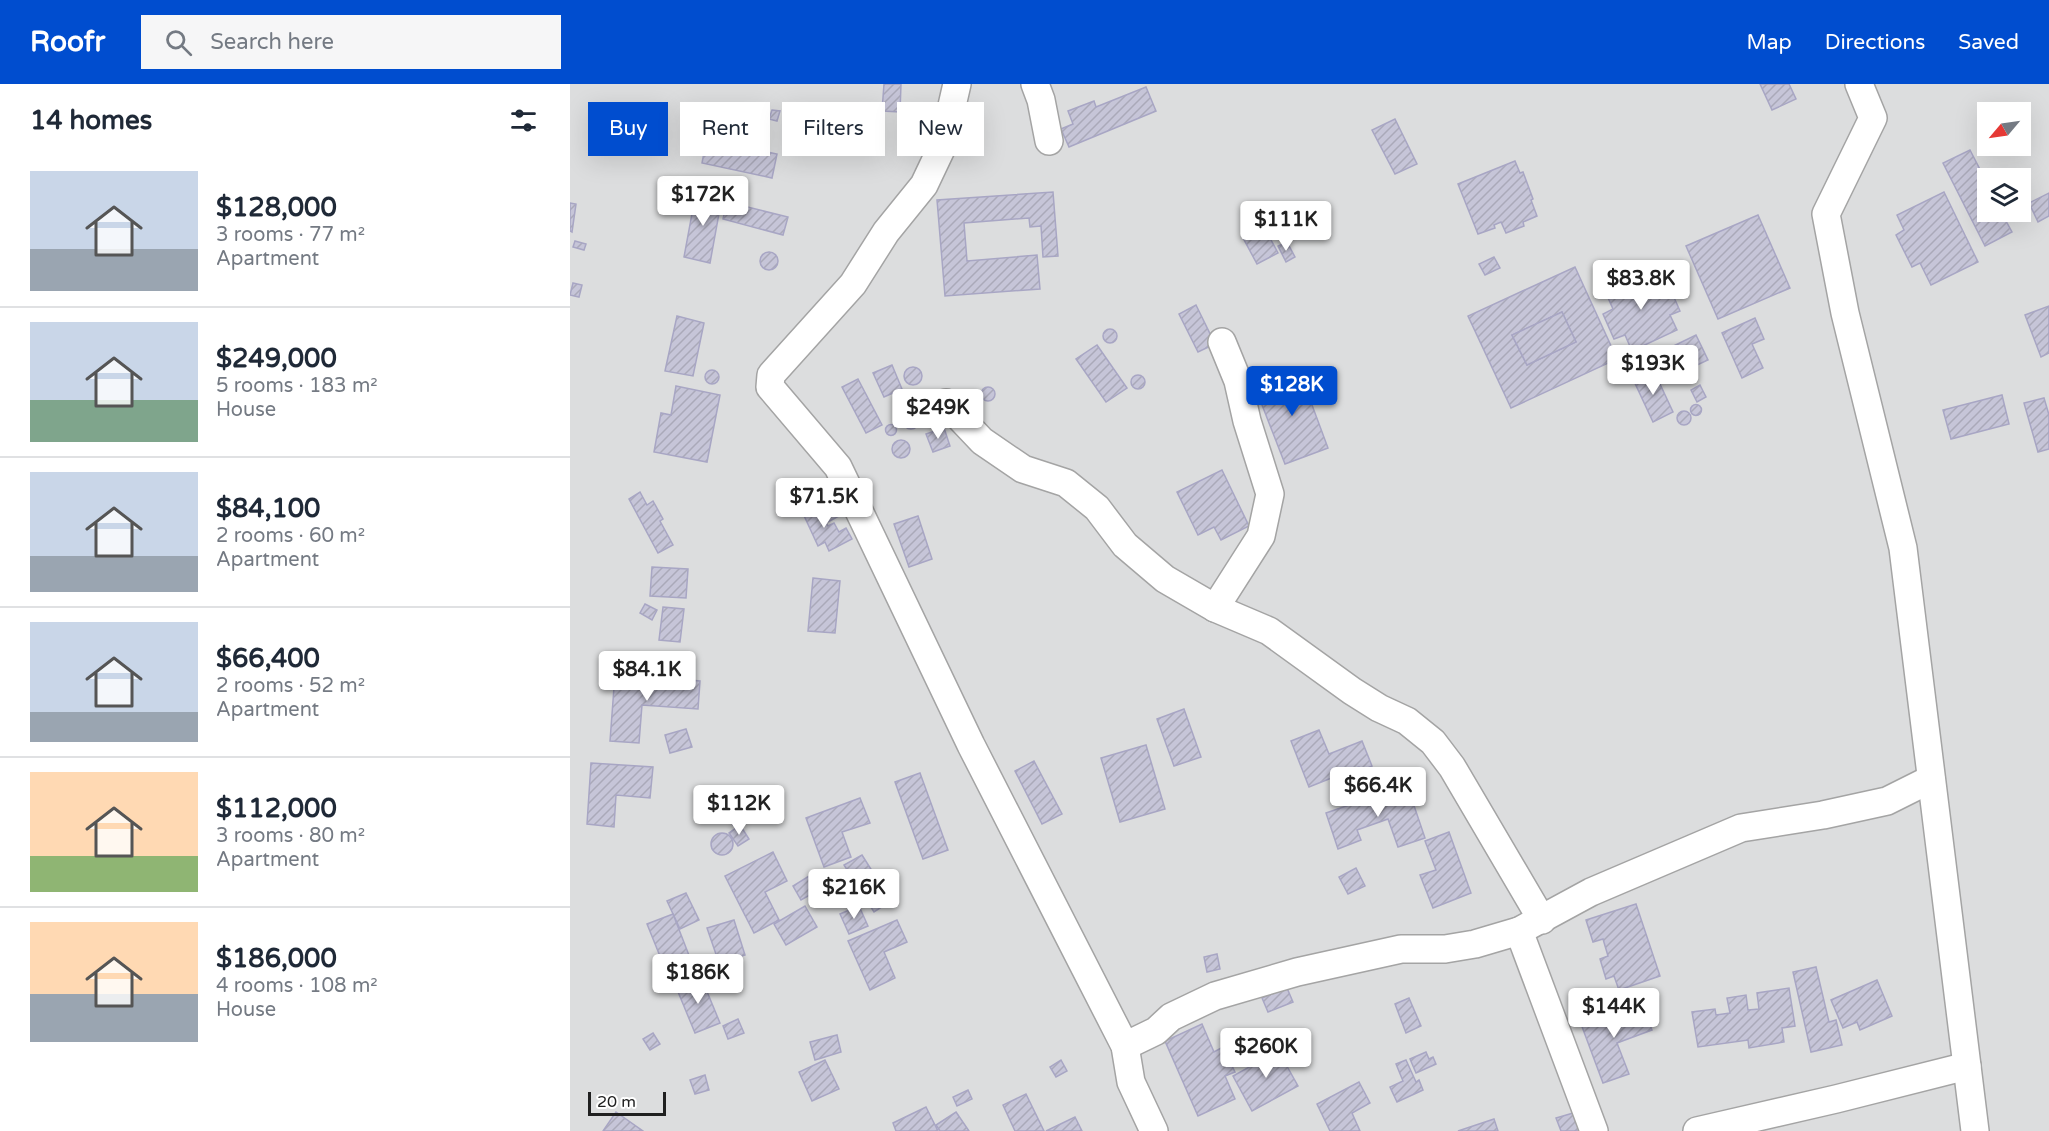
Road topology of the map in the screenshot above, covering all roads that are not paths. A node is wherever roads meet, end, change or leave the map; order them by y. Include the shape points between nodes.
1 (957, 84) edge
2 (1035, 84) edge
3 (1859, 84) edge
4 (1049, 141) dead end
5 (1222, 342) dead end
6 (946, 402) dead end
7 (1215, 608) junction
8 (1931, 779) junction
9 (1531, 926) junction
10 (1125, 1046) junction
11 (1967, 1066) junction
12 (1154, 1131) edge
13 (1594, 1131) edge
14 (1697, 1131) edge
15 (1975, 1131) edge

1 - 10 street via 943,145 924,185 886,232 853,284 771,375 770,387 837,467 971,745
2 - 4 street
3 - 8 street via 1873,118 1826,214 1845,314 1903,548
5 - 7 street via 1238,381 1270,494 1261,536
6 - 7 street via 982,441 1023,469 1066,483 1097,507 1125,545 1157,572
7 - 9 street via 1269,631 1352,691 1407,721 1433,742 1473,801
8 - 9 street via 1887,801 1742,828 1591,892
8 - 11 street
9 - 10 street via 1474,945 1401,949 1297,972 1215,996 1171,1017 1156,1031
9 - 13 street
10 - 12 street via 1131,1082
11 - 14 street
11 - 15 street

